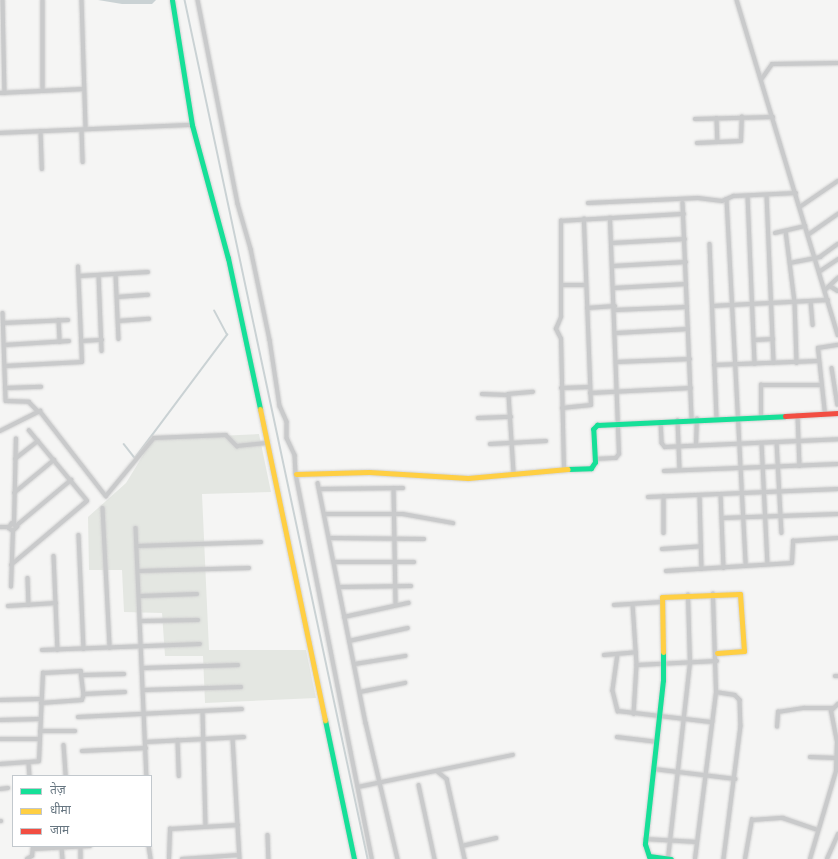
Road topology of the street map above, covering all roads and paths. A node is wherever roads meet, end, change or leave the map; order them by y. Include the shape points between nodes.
1 (3, 0) edge
2 (43, 0) edge
3 (82, 0) edge
4 (172, 0) edge
5 (198, 0) edge
6 (737, 0) edge
7 (2, 54) edge
8 (838, 63) edge
9 (762, 80) junction
10 (84, 89) junction
11 (43, 91) junction
12 (0, 93) edge
13 (5, 93) junction
14 (742, 117) junction
15 (773, 117) junction
16 (717, 118) junction
17 (695, 119) dead end
18 (192, 125) junction
19 (84, 130) junction
20 (41, 132) junction
21 (0, 134) edge
22 (718, 142) junction
23 (697, 143) dead end
24 (82, 162) dead end
25 (42, 169) dead end
26 (838, 181) edge
27 (796, 193) junction
28 (767, 195) junction
29 (748, 196) junction
30 (727, 199) junction
31 (588, 203) dead end
32 (683, 203) dead end
33 (800, 207) junction
34 (684, 214) junction
35 (838, 214) edge
36 (610, 218) junction
37 (584, 219) junction
38 (805, 226) junction
39 (786, 231) junction
40 (775, 233) dead end
41 (808, 236) junction
42 (685, 239) junction
43 (612, 243) junction
44 (710, 244) dead end
45 (838, 244) edge
46 (814, 259) junction
47 (838, 259) edge
48 (686, 262) junction
49 (790, 263) junction
50 (613, 266) junction
51 (78, 267) dead end
52 (148, 272) dead end
53 (819, 272) junction
54 (116, 274) junction
55 (99, 275) junction
56 (78, 276) junction
57 (838, 278) edge
58 (686, 284) junction
59 (561, 285) junction
60 (586, 285) junction
61 (830, 286) junction
62 (614, 288) junction
63 (825, 290) junction
64 (838, 291) edge
65 (148, 295) dead end
66 (117, 297) junction
67 (828, 300) junction
68 (811, 301) junction
69 (771, 302) junction
70 (795, 302) junction
71 (752, 303) junction
72 (732, 305) junction
73 (712, 306) junction
74 (687, 307) junction
75 (587, 308) junction
76 (615, 308) junction
77 (3, 313) dead end
78 (149, 319) dead end
79 (59, 320) junction
80 (68, 320) dead end
81 (118, 321) junction
82 (3, 323) junction
83 (813, 325) dead end
84 (688, 329) junction
85 (617, 333) junction
86 (838, 335) edge
87 (119, 339) dead end
88 (773, 339) junction
89 (102, 340) junction
90 (754, 340) junction
91 (69, 341) dead end
92 (81, 341) junction
93 (60, 342) junction
94 (4, 345) junction
95 (838, 345) edge
96 (102, 351) dead end
97 (690, 359) junction
98 (818, 361) junction
99 (617, 362) junction
100 (797, 363) junction
101 (735, 364) junction
102 (754, 364) junction
103 (774, 364) junction
104 (714, 365) junction
105 (4, 366) junction
106 (832, 368) dead end
107 (821, 385) junction
108 (41, 387) dead end
109 (5, 388) junction
110 (561, 388) junction
111 (590, 388) junction
112 (691, 388) junction
113 (618, 391) junction
114 (533, 392) dead end
115 (590, 393) junction
116 (482, 394) dead end
117 (508, 394) junction
118 (838, 405) edge
119 (562, 408) junction
120 (37, 410) junction
121 (838, 413) edge
122 (825, 414) junction
123 (798, 415) junction
124 (511, 416) junction
125 (738, 417) junction
126 (761, 417) junction
127 (478, 418) dead end
128 (717, 418) junction
129 (694, 419) junction
130 (678, 420) junction
131 (661, 422) junction
132 (619, 424) junction
133 (0, 431) edge
134 (29, 431) dead end
135 (16, 439) dead end
136 (838, 439) edge
137 (38, 441) junction
138 (546, 441) dead end
139 (799, 441) junction
140 (777, 442) junction
141 (266, 443) junction
142 (512, 443) junction
143 (762, 443) junction
144 (490, 444) dead end
145 (740, 444) junction
146 (696, 445) junction
147 (679, 446) junction
148 (15, 459) junction
149 (595, 459) junction
150 (54, 460) junction
151 (838, 464) edge
152 (800, 466) junction
153 (778, 467) junction
154 (741, 468) junction
155 (762, 468) junction
156 (680, 470) junction
157 (564, 471) junction
158 (664, 471) dead end
159 (514, 472) junction
160 (296, 474) junction
161 (71, 480) junction
162 (318, 483) dead end
163 (394, 488) junction
164 (403, 488) dead end
165 (319, 489) junction
166 (838, 489) edge
167 (779, 491) junction
168 (764, 492) junction
169 (14, 493) junction
170 (743, 493) junction
171 (721, 494) junction
172 (700, 495) junction
173 (664, 496) junction
174 (648, 497) dead end
175 (103, 508) dead end
176 (324, 514) junction
177 (394, 514) junction
178 (838, 514) edge
179 (781, 516) junction
180 (765, 517) junction
181 (722, 518) junction
182 (744, 518) junction
183 (453, 523) dead end
184 (15, 525) junction
185 (0, 527) edge
186 (9, 527) junction
187 (136, 528) dead end
188 (13, 531) junction
189 (664, 533) dead end
190 (782, 533) dead end
191 (79, 535) dead end
192 (329, 538) junction
193 (838, 538) edge
194 (393, 539) junction
195 (424, 539) dead end
196 (261, 542) dead end
197 (137, 546) junction
198 (701, 546) junction
199 (662, 549) dead end
200 (54, 556) dead end
201 (334, 562) junction
202 (393, 562) junction
203 (414, 562) dead end
204 (768, 564) junction
205 (11, 566) junction
206 (746, 566) junction
207 (249, 568) dead end
208 (724, 568) junction
209 (702, 569) junction
210 (666, 571) dead end
211 (139, 572) junction
212 (28, 578) dead end
213 (394, 586) junction
214 (411, 586) dead end
215 (10, 587) dead end
216 (339, 587) junction
217 (197, 594) dead end
218 (714, 594) junction
219 (140, 596) junction
220 (688, 596) junction
221 (661, 602) junction
222 (56, 603) junction
223 (408, 603) dead end
224 (633, 604) junction
225 (29, 605) junction
226 (396, 605) junction
227 (614, 605) dead end
228 (8, 606) dead end
229 (344, 616) junction
230 (198, 620) dead end
231 (142, 621) junction
232 (408, 628) dead end
233 (349, 641) junction
234 (200, 644) dead end
235 (143, 647) junction
236 (110, 648) junction
237 (84, 649) junction
238 (42, 650) dead end
239 (58, 650) junction
240 (636, 652) junction
241 (618, 654) junction
242 (717, 654) junction
243 (604, 655) dead end
244 (405, 656) dead end
245 (717, 661) junction
246 (355, 664) junction
247 (690, 664) junction
248 (238, 665) dead end
249 (637, 665) junction
250 (663, 665) junction
251 (144, 668) junction
252 (124, 674) dead end
253 (83, 675) junction
254 (405, 683) dead end
255 (241, 687) dead end
256 (144, 690) junction
257 (125, 692) dead end
258 (360, 692) junction
259 (716, 692) junction
260 (84, 694) junction
261 (40, 699) junction
262 (0, 700) edge
263 (41, 703) junction
264 (838, 704) edge
265 (832, 708) junction
266 (242, 709) dead end
267 (202, 712) junction
268 (146, 714) junction
269 (634, 714) junction
270 (660, 716) junction
271 (78, 717) dead end
272 (40, 719) junction
273 (685, 719) junction
274 (0, 720) edge
275 (712, 722) junction
276 (777, 727) dead end
277 (40, 731) junction
278 (75, 731) dead end
279 (244, 737) dead end
280 (617, 737) dead end
281 (233, 738) junction
282 (0, 739) edge
283 (40, 739) junction
284 (204, 739) junction
285 (178, 740) junction
286 (146, 742) junction
287 (656, 742) junction
288 (64, 745) dead end
289 (146, 748) junction
290 (82, 751) dead end
291 (513, 755) dead end
292 (810, 756) dead end
293 (837, 758) edge
294 (30, 763) junction
295 (0, 764) edge
296 (654, 769) junction
297 (679, 771) junction
298 (837, 771) edge
299 (437, 773) junction
300 (30, 775) edge
301 (66, 775) edge
302 (147, 775) edge
303 (706, 775) junction
304 (179, 776) dead end
305 (735, 779) junction
306 (379, 783) junction
307 (419, 785) dead end
308 (358, 787) junction
309 (8, 788) dead end
310 (0, 789) edge
311 (238, 825) junction
312 (206, 826) junction
313 (818, 830) junction
314 (838, 834) edge
315 (268, 835) dead end
316 (496, 838) dead end
317 (645, 839) junction
318 (671, 840) junction
319 (697, 842) junction
320 (462, 846) junction
321 (81, 847) edge
322 (150, 847) edge
323 (33, 848) edge
324 (62, 848) junction
325 (240, 857) edge
326 (27, 859) edge
327 (63, 859) edge
328 (81, 859) edge
329 (151, 859) edge
330 (169, 859) edge
331 (182, 859) edge
332 (195, 859) edge
333 (269, 859) edge
334 (354, 859) edge
335 (372, 859) edge
336 (398, 859) edge
337 (435, 859) edge
338 (465, 859) edge
339 (669, 859) edge
340 (695, 859) edge
341 (724, 859) edge
342 (745, 859) edge
343 (810, 859) edge
344 (827, 859) edge

1 - 7 street
2 - 11 street
3 - 10 street
4 - 18 street
5 - 160 street via 243,228 251,249 280,406 287,422 287,438 295,455
6 - 9 street
7 - 13 street
8 - 9 street via 772,64
9 - 15 street
10 - 11 street
10 - 19 street
11 - 13 street
12 - 13 street
14 - 15 street
14 - 16 street
14 - 22 street via 742,140
15 - 27 street
16 - 17 street
16 - 22 street
18 - 19 street
18 - 141 street via 228,258
19 - 20 street
19 - 24 street
20 - 21 street
20 - 25 street
22 - 23 street
26 - 33 street
27 - 28 street
27 - 33 street
28 - 29 street
28 - 69 street
29 - 30 street
29 - 71 street
30 - 31 street
30 - 72 street
32 - 34 street
33 - 38 street
34 - 36 street
34 - 42 street
35 - 41 street
36 - 37 street
36 - 43 street
37 - 59 street via 562,221
37 - 60 street
38 - 39 street
38 - 41 street
39 - 40 street
39 - 49 street
41 - 46 street
42 - 43 street
42 - 48 street
43 - 50 street
44 - 73 street
45 - 46 street via 824,256
46 - 49 street
46 - 53 street
47 - 53 street
48 - 50 street
48 - 58 street
49 - 70 street
50 - 62 street
51 - 56 street
52 - 54 street
53 - 63 street
54 - 55 street
54 - 66 street
55 - 56 street
55 - 89 street
56 - 92 street
57 - 61 street
58 - 62 street
58 - 74 street
59 - 60 street
59 - 110 street via 561,317 556,329 561,338
60 - 75 street
61 - 63 street
61 - 64 street
62 - 76 street
63 - 67 street
65 - 66 street
66 - 81 street
67 - 68 street
67 - 86 street
68 - 70 street
68 - 83 street
69 - 70 street
69 - 71 street
69 - 88 street
70 - 100 street
71 - 72 street
71 - 90 street
72 - 73 street
72 - 101 street
73 - 104 street
74 - 76 street
74 - 84 street
75 - 76 street
75 - 111 street
76 - 85 street
77 - 82 street
78 - 81 street
79 - 80 street
79 - 82 street
79 - 93 street
81 - 87 street
82 - 94 street
84 - 85 street
84 - 97 street
85 - 99 street
88 - 90 street
88 - 103 street
89 - 92 street
89 - 96 street
90 - 102 street
91 - 93 street
92 - 105 street via 80,363
93 - 94 street
94 - 105 street
95 - 98 street via 819,347
97 - 99 street
97 - 112 street
98 - 100 street
98 - 107 street
99 - 113 street
100 - 103 street
101 - 102 street
101 - 104 street
101 - 125 street
102 - 103 street
104 - 128 street
105 - 109 street
106 - 118 street
107 - 122 street
107 - 126 street via 761,385
108 - 109 street
109 - 120 street via 7,401 28,401
110 - 111 street
110 - 119 street
111 - 115 street
112 - 113 street
112 - 129 street
113 - 115 street
113 - 132 street
114 - 117 street
115 - 119 street via 590,407
116 - 117 street
117 - 124 street
119 - 157 street
120 - 133 street
120 - 141 street via 106,496 154,438 226,435 237,446
121 - 122 street
122 - 123 street
123 - 126 street
123 - 139 street
124 - 127 street
124 - 142 street
125 - 126 street
125 - 128 street
125 - 145 street
128 - 129 street
129 - 130 street
129 - 146 street
130 - 131 street
130 - 147 street
131 - 132 street
131 - 147 street via 662,445
132 - 149 street via 618,456
132 - 149 street via 594,427
134 - 137 street
135 - 148 street
136 - 139 street
137 - 148 street
137 - 150 street
138 - 142 street
139 - 140 street
139 - 152 street
140 - 143 street
140 - 153 street
141 - 334 street
142 - 144 street
142 - 159 street
143 - 145 street
143 - 155 street
145 - 146 street
145 - 154 street
146 - 147 street
147 - 156 street
148 - 169 street
149 - 157 street via 591,468
150 - 161 street
150 - 169 street
151 - 152 street
152 - 153 street
153 - 155 street
153 - 167 street
154 - 155 street
154 - 156 street
154 - 170 street
155 - 168 street
156 - 158 street
157 - 159 street
159 - 160 street via 468,478 369,472
160 - 308 street
161 - 184 street
161 - 205 street via 86,502
162 - 165 street
163 - 164 street
163 - 165 street
163 - 177 street
165 - 176 street
166 - 167 street
167 - 168 street
167 - 179 street
168 - 170 street
168 - 180 street
169 - 184 street
170 - 171 street
170 - 182 street
171 - 172 street
171 - 181 street
172 - 173 street
172 - 198 street
173 - 174 street
173 - 189 street
175 - 236 street
176 - 177 street
176 - 192 street
177 - 183 street
177 - 194 street
178 - 179 street
179 - 180 street
179 - 190 street
180 - 182 street
180 - 204 street
181 - 182 street
181 - 208 street
182 - 206 street
184 - 186 street
184 - 188 street
185 - 186 street
186 - 188 street
187 - 197 street
188 - 205 street
191 - 237 street
192 - 194 street
192 - 201 street
193 - 204 street via 793,541 792,563
194 - 195 street
194 - 202 street
196 - 197 street
197 - 211 street
198 - 199 street
198 - 209 street
200 - 222 street
201 - 202 street
201 - 216 street
202 - 203 street
202 - 213 street
204 - 206 street
205 - 215 street
206 - 208 street
207 - 211 street
208 - 209 street
209 - 210 street
211 - 219 street
212 - 225 street
213 - 214 street
213 - 216 street
213 - 226 street
216 - 229 street
217 - 219 street
218 - 220 street
218 - 242 street
218 - 242 street via 740,594 745,649 742,652
219 - 231 street
220 - 221 street via 663,596
220 - 247 street
221 - 224 street
221 - 250 street
222 - 225 street
222 - 239 street
223 - 226 street
224 - 227 street
224 - 240 street
225 - 228 street
226 - 229 street
229 - 233 street
230 - 231 street
231 - 235 street
232 - 233 street
233 - 246 street
234 - 235 street
235 - 236 street
235 - 251 street
236 - 237 street
237 - 239 street
238 - 239 street
240 - 241 street
240 - 249 street
241 - 243 street
241 - 269 street via 613,691 617,710
242 - 245 street
244 - 246 street
245 - 247 street
245 - 259 street
246 - 258 street
247 - 250 street
247 - 273 street
248 - 251 street
249 - 250 street
249 - 269 street
250 - 270 street
251 - 256 street
252 - 253 street
253 - 260 street
253 - 261 street via 80,671 43,673
254 - 258 street
255 - 256 street
256 - 268 street
257 - 260 street
258 - 306 street
259 - 275 street
259 - 305 street via 735,695 740,700
260 - 263 street via 82,700
261 - 262 street
261 - 263 street
263 - 272 street
264 - 265 street
265 - 276 street via 804,708 778,712
265 - 293 street
266 - 267 street
267 - 268 street
267 - 284 street
268 - 271 street
268 - 286 street
269 - 270 street
270 - 273 street
270 - 287 street
272 - 274 street
272 - 277 street
273 - 275 street
273 - 297 street
275 - 303 street
277 - 278 street
277 - 283 street
279 - 281 street
280 - 287 street
281 - 284 street
281 - 311 street
282 - 283 street
283 - 294 street via 38,761
284 - 285 street
284 - 312 street
285 - 286 street
285 - 304 street
286 - 289 street
287 - 296 street
288 - 301 street
289 - 290 street
289 - 302 street
291 - 299 street
292 - 293 street
293 - 298 street
294 - 295 street
294 - 300 street
296 - 297 street
296 - 317 street
297 - 303 street
297 - 318 street
298 - 313 street
299 - 306 street
299 - 320 street via 447,779
303 - 305 street
303 - 319 street
305 - 341 street
306 - 308 street
306 - 336 street
307 - 337 street
308 - 335 street
309 - 310 street
311 - 312 street
311 - 325 street
312 - 330 street via 170,829
313 - 342 street via 783,818 752,820
313 - 343 street
314 - 344 street
315 - 333 street
316 - 320 street
317 - 318 street
317 - 339 street via 649,856
318 - 319 street
318 - 339 street
319 - 340 street
320 - 338 street
321 - 324 street
321 - 328 street
322 - 329 street
323 - 324 street
323 - 326 street via 31,858
324 - 327 street
325 - 332 street
331 - 332 street

